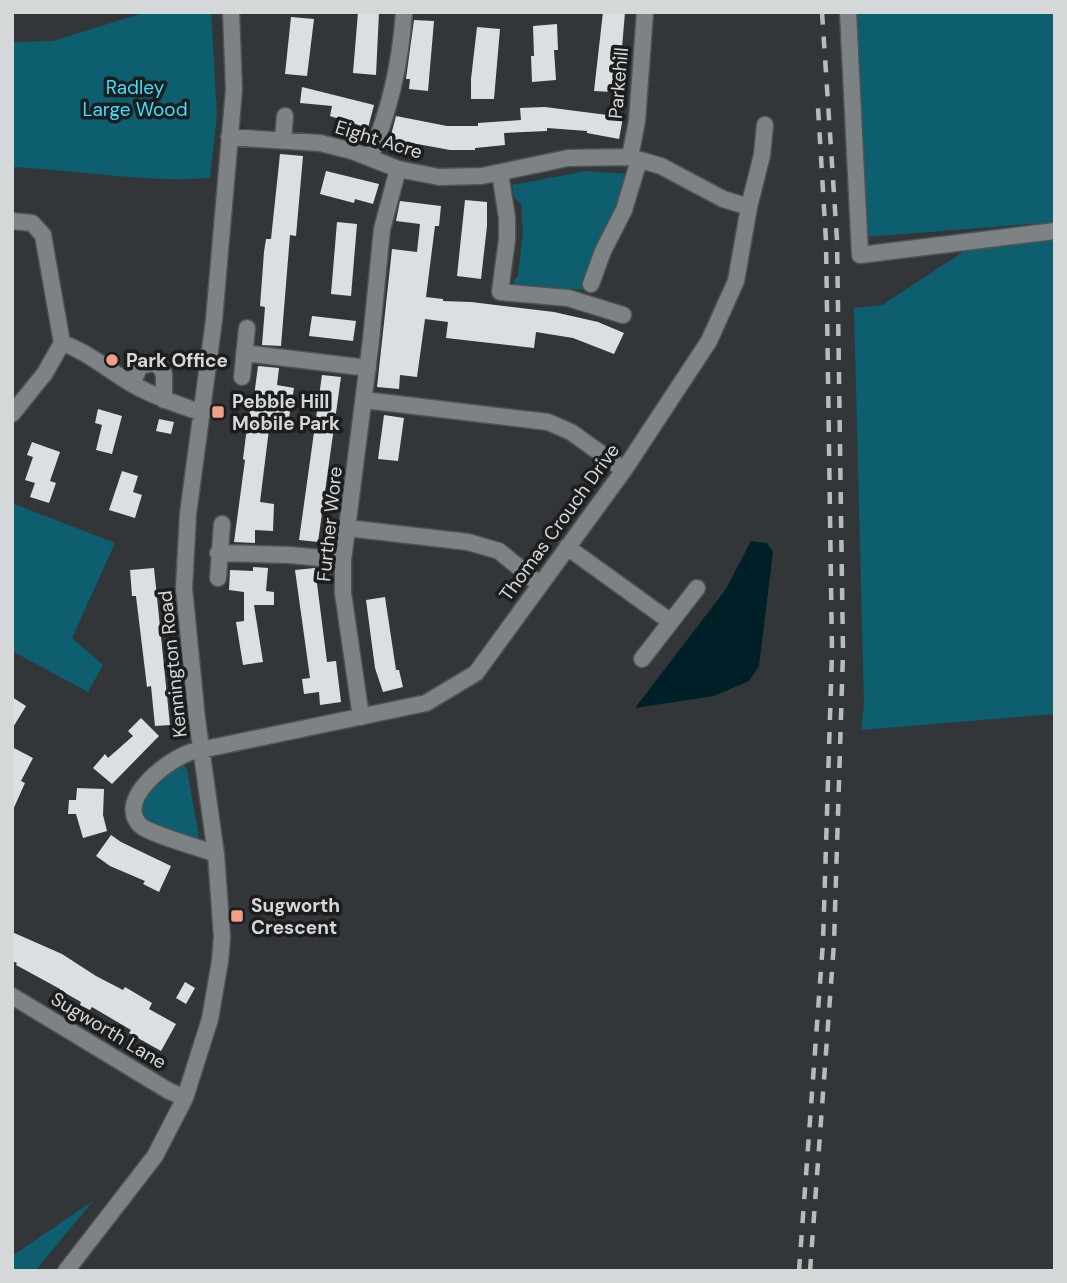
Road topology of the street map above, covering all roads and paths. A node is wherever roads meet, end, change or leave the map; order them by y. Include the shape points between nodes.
1 (231, 12) edge
2 (404, 12) edge
3 (645, 12) edge
4 (848, 12) edge
5 (285, 116) dead end
6 (765, 125) dead end
7 (229, 137) junction
8 (283, 140) junction
9 (370, 158) junction
10 (635, 159) junction
11 (398, 169) junction
12 (500, 173) junction
13 (749, 207) junction
14 (12, 221) edge
15 (1055, 231) edge
16 (591, 284) dead end
17 (624, 315) dead end
18 (247, 328) dead end
19 (62, 343) junction
20 (244, 353) junction
21 (368, 368) junction
22 (242, 377) dead end
23 (132, 384) junction
24 (164, 400) junction
25 (364, 400) junction
26 (203, 412) junction
27 (12, 414) edge
28 (624, 470) junction
29 (222, 524) dead end
30 (347, 528) junction
31 (567, 547) junction
32 (218, 552) junction
33 (343, 560) junction
34 (218, 578) dead end
35 (539, 584) junction
36 (697, 588) dead end
37 (671, 622) junction
38 (642, 659) dead end
39 (361, 717) junction
40 (202, 750) junction
41 (216, 854) junction
42 (12, 996) edge
43 (185, 1098) junction
44 (66, 1271) edge

1 - 7 street, Kennington Road via 234,89
2 - 9 street via 396,82
3 - 10 street, Parkehill
4 - 15 street via 860,255
5 - 8 street
6 - 13 street, Thomas Crouch Drive
7 - 8 street, Eight Acre
7 - 26 street, Kennington Road
8 - 9 street, Eight Acre via 320,143
9 - 11 street, Eight Acre
10 - 12 street, Eight Acre via 568,158
10 - 13 street, Eight Acre via 661,166 723,199
10 - 16 street via 624,210
11 - 12 street, Eight Acre via 439,177
11 - 21 street, Further Wore via 382,229
12 - 17 street via 508,218 500,292 568,298
13 - 28 street, Thomas Crouch Drive via 736,281 709,341
14 - 19 street via 32,223 43,235
18 - 20 street
19 - 23 street via 80,349
19 - 27 street
20 - 21 street
20 - 22 street
21 - 25 street, Further Wore
23 - 24 street
23 - 24 street via 141,366 156,362 164,374
24 - 26 street
25 - 28 street via 548,422 571,432
25 - 30 street, Further Wore
26 - 40 street, Kennington Road via 188,514 184,588
28 - 31 street, Thomas Crouch Drive
29 - 32 street
30 - 33 street, Further Wore
30 - 35 street via 499,551
31 - 35 street, Thomas Crouch Drive
31 - 37 street
32 - 33 street
32 - 34 street
33 - 39 street, Further Wore via 343,593
35 - 39 street, Thomas Crouch Drive via 476,673 426,703
36 - 37 street
37 - 38 street
39 - 40 street, Thomas Crouch Drive
40 - 41 street, Kennington Road
40 - 41 street via 177,756 144,786 133,809 145,828
41 - 43 street, Kennington Road via 220,961 204,1041
42 - 43 street, Sugworth Lane
43 - 44 street, Kennington Road via 155,1156

